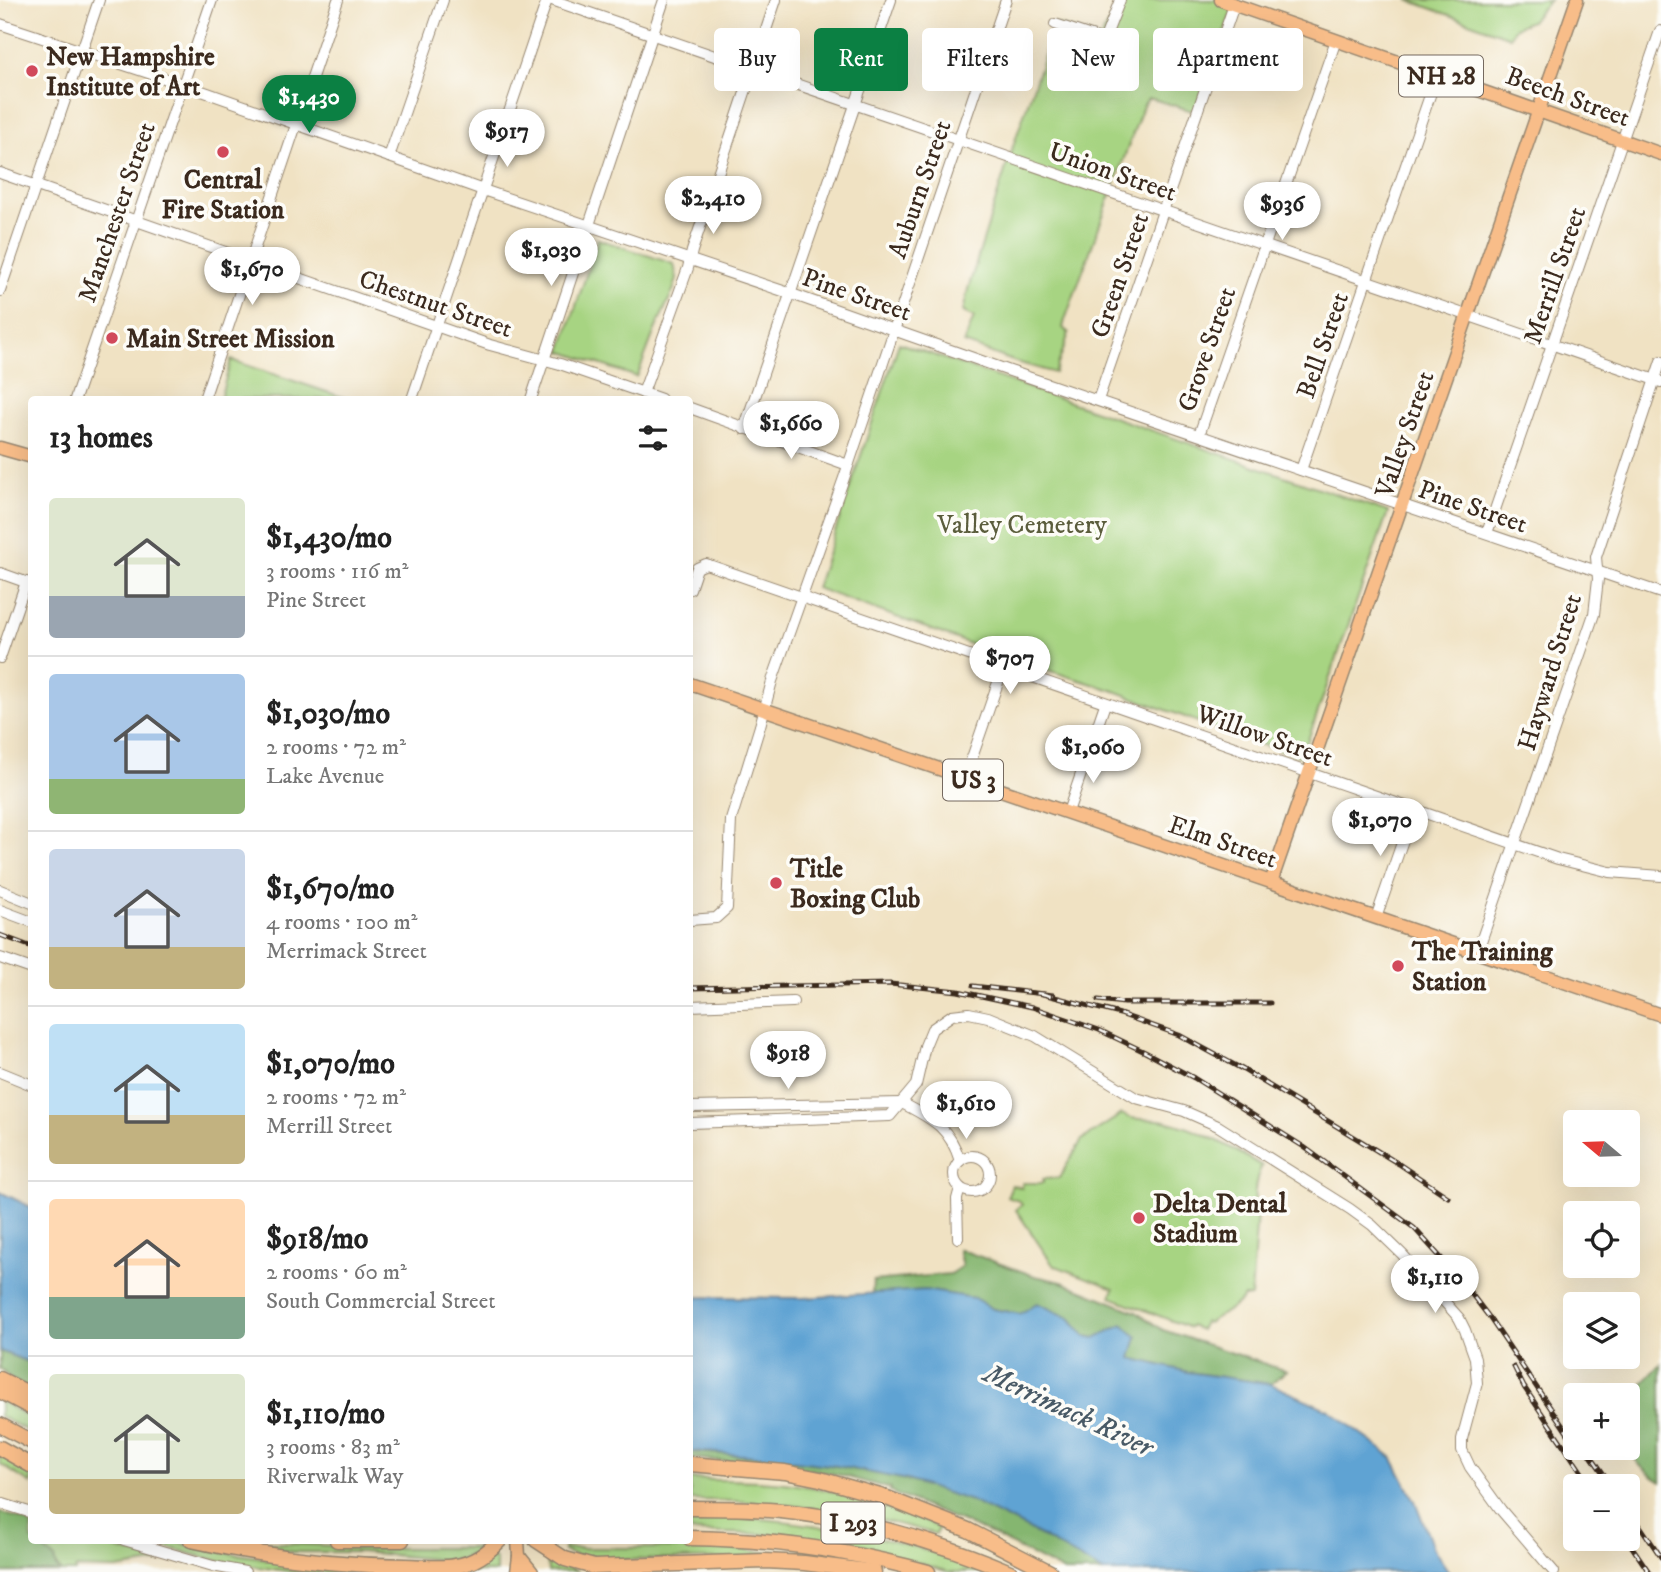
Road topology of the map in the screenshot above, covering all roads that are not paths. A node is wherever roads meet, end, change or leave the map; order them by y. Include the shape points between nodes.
1 (99, 0) edge
2 (212, 0) edge
3 (338, 0) edge
4 (443, 0) edge
5 (550, 0) edge
6 (664, 0) edge
7 (776, 0) edge
8 (891, 0) edge
9 (1006, 0) edge
10 (1120, 0) edge
11 (1221, 0) edge
12 (1577, 0) edge
13 (1234, 5) junction
14 (0, 24) edge
15 (1055, 24) dead end
16 (767, 28) edge
17 (1660, 31) edge
18 (652, 34) junction
19 (1336, 40) junction
20 (81, 51) junction
21 (714, 55) edge
22 (1437, 75) junction
23 (182, 84) junction
24 (800, 85) edge
25 (746, 91) edge
26 (855, 104) junction
27 (1538, 110) junction
28 (296, 124) junction
29 (958, 141) junction
30 (1623, 141) junction
31 (1661, 154) edge
32 (389, 157) junction
33 (0, 173) edge
34 (35, 186) junction
35 (483, 190) junction
36 (1163, 211) junction
37 (136, 221) junction
38 (588, 225) junction
39 (1265, 246) junction
40 (690, 259) junction
41 (251, 261) junction
42 (1366, 281) junction
43 (0, 291) edge
44 (791, 294) junction
45 (1469, 316) junction
46 (436, 326) junction
47 (894, 329) junction
48 (1553, 345) junction
49 (543, 360) junction
50 (1661, 361) edge
51 (1658, 381) edge
52 (643, 393) junction
53 (76, 396) edge
54 (205, 396) edge
55 (412, 396) edge
56 (532, 396) edge
57 (652, 396) edge
58 (1098, 400) junction
59 (693, 409) edge
60 (744, 429) junction
61 (1199, 435) junction
62 (0, 448) edge
63 (28, 456) edge
64 (848, 465) junction
65 (1301, 470) junction
66 (1404, 504) junction
67 (1487, 533) junction
68 (1597, 570) junction
69 (0, 573) edge
70 (693, 582) edge
71 (28, 583) edge
72 (28, 586) edge
73 (1661, 593) edge
74 (802, 598) junction
75 (0, 658) edge
76 (1003, 668) junction
77 (693, 685) edge
78 (1105, 704) junction
79 (765, 710) junction
80 (1310, 772) junction
81 (965, 778) junction
82 (1414, 808) junction
83 (1068, 813) junction
84 (1515, 844) junction
85 (1661, 876) edge
86 (1271, 882) junction
87 (0, 890) edge
88 (28, 901) edge
89 (0, 909) edge
90 (1376, 918) junction
91 (693, 920) edge
92 (28, 921) edge
93 (1477, 953) junction
94 (0, 958) edge
95 (28, 968) edge
96 (793, 1003) dead end
97 (693, 1006) edge
98 (1661, 1015) edge
99 (0, 1072) edge
100 (28, 1083) edge
101 (902, 1103) junction
102 (693, 1107) edge
103 (693, 1123) edge
104 (960, 1161) junction
105 (960, 1188) junction
106 (958, 1238) dead end
107 (0, 1379) edge
108 (0, 1391) edge
109 (28, 1393) edge
110 (28, 1406) edge
111 (0, 1425) edge
112 (28, 1440) edge
113 (0, 1448) edge
114 (28, 1464) edge
115 (693, 1464) edge
116 (0, 1503) edge
117 (693, 1508) edge
118 (28, 1512) edge
119 (693, 1538) edge
120 (138, 1544) edge
121 (212, 1544) edge
122 (496, 1544) edge
123 (518, 1544) edge
124 (542, 1544) edge
125 (519, 1556) junction
126 (378, 1565) junction
127 (588, 1570) edge
128 (245, 1572) edge
129 (407, 1572) edge
130 (517, 1572) edge
131 (532, 1572) edge
132 (874, 1572) edge
133 (928, 1572) edge
134 (1010, 1572) edge
135 (1050, 1572) edge
136 (1554, 1572) edge

1 - 20 street
2 - 23 street, Manchester Street
3 - 28 street
4 - 32 street
5 - 18 street, Union Street
5 - 35 street
6 - 18 street
7 - 16 street
8 - 26 street
9 - 29 street, Auburn Street
10 - 15 street via 1105,38
11 - 13 main road, Beech Street / NH 28
12 - 27 main road, Valley Street
13 - 19 main road, Beech Street / NH 28
13 - 36 street, Green Street
14 - 20 street, Pine Street
17 - 30 street, Merrill Street
18 - 21 street, Union Street
18 - 38 street
19 - 22 main road, Beech Street / NH 28
19 - 39 street, Grove Street
20 - 23 street, Pine Street
20 - 34 street
22 - 27 main road, Beech Street / NH 28
22 - 42 street, Bell Street
23 - 28 street, Pine Street
23 - 37 street, Manchester Street
24 - 26 street, Union Street
25 - 40 street
26 - 29 street, Union Street
26 - 44 street
27 - 30 main road, Beech Street / NH 28
27 - 45 main road, Valley Street
28 - 32 street, Pine Street
28 - 41 street
29 - 36 street, Union Street
29 - 47 street, Auburn Street
30 - 31 main road, Beech Street / NH 28
30 - 48 street, Merrill Street
32 - 35 street, Pine Street
33 - 34 street, Chestnut Street
34 - 37 street, Chestnut Street
34 - 43 street
35 - 38 street, Pine Street
35 - 46 street
36 - 39 street, Union Street
36 - 58 street, Green Street
37 - 41 street, Chestnut Street
37 - 53 street, Manchester Street
38 - 40 street, Pine Street
38 - 49 street
39 - 42 street, Union Street
39 - 61 street, Grove Street
40 - 44 street, Pine Street
40 - 52 street
41 - 46 street, Chestnut Street
41 - 54 street
42 - 45 street, Union Street
42 - 65 street, Bell Street
44 - 47 street, Pine Street
44 - 60 street
45 - 48 street, Union Street
45 - 66 main road, Valley Street
46 - 49 street, Chestnut Street
46 - 55 street
47 - 58 street, Pine Street
47 - 64 street, Auburn Street
48 - 51 street, Union Street
48 - 67 street, Merrill Street
49 - 52 street, Chestnut Street
49 - 56 street
50 - 51 street, Hayward Street
51 - 68 street, Hayward Street via 1595,557
52 - 57 street, Chestnut Street
58 - 61 street, Pine Street
59 - 60 street
60 - 64 street
61 - 65 street, Pine Street
62 - 63 main road
64 - 74 street, Auburn Street
65 - 66 street, Pine Street
66 - 67 street, Pine Street
66 - 80 main road, Valley Street
67 - 68 street, Pine Street
68 - 73 street, Pine Street
68 - 84 street, Hayward Street via 1594,614
69 - 71 street
70 - 74 street, Willow Street via 700,565 706,564
72 - 75 street
74 - 76 street, Willow Street
74 - 79 street, Auburn Street
76 - 78 street, Willow Street
76 - 81 street
77 - 79 main road, Elm Street / US 3
78 - 80 street, Willow Street
78 - 83 street
79 - 81 main road, Elm Street / US 3
79 - 91 street, Auburn Street via 731,820 727,908 716,918
80 - 82 street, Willow Street
80 - 86 main road, Valley Street
81 - 83 main road, Elm Street / US 3
82 - 84 street, Willow Street
82 - 90 street
83 - 86 main road, Elm Street / US 3
84 - 85 street, Willow Street via 1594,869
84 - 93 street, Hayward Street
86 - 90 main road, Elm Street / US 3
87 - 88 street
89 - 92 street
90 - 93 main road, Elm Street / US 3
93 - 98 main road, Elm Street / US 3
94 - 95 street
96 - 97 street
99 - 100 street
101 - 102 street
101 - 103 street via 890,1116
101 - 104 street via 942,1127
101 - 136 street via 916,1085 926,1040 937,1024 960,1013 988,1017 1035,1036 1136,1098 1184,1111 1229,1131 1322,1189 1372,1225 1459,1318 1475,1359 1477,1383 1462,1450 1501,1510
104 - 105 street via 954,1174
104 - 105 street via 976,1157 990,1172 988,1183 980,1190
105 - 106 street
107 - 109 highway
108 - 110 highway
111 - 112 highway
113 - 114 highway
115 - 135 highway via 785,1472 887,1498
116 - 118 street
117 - 134 highway, I 293 via 781,1511 839,1520 945,1548
119 - 133 highway, I 293 via 849,1552
120 - 128 street
121 - 126 highway
122 - 126 highway via 474,1561 453,1567
123 - 125 main road
124 - 127 highway
125 - 130 main road
125 - 131 main road
126 - 129 highway
127 - 132 highway via 765,1562

